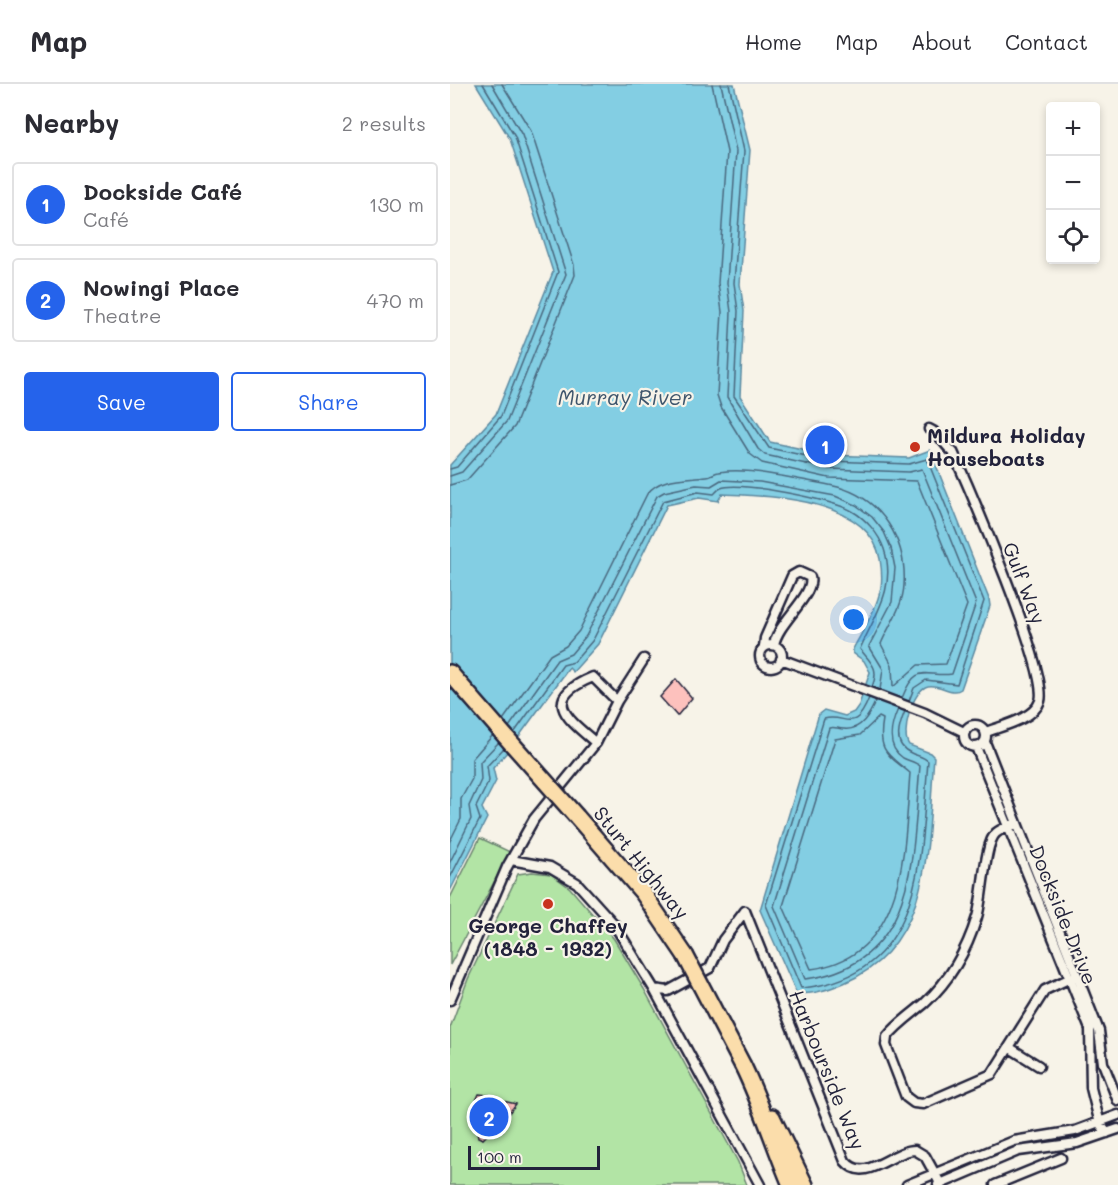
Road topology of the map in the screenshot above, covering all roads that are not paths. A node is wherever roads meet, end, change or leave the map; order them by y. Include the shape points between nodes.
1 (929, 429) dead end
2 (769, 646) junction
3 (644, 659) dead end
4 (781, 659) junction
5 (450, 673) edge
6 (616, 700) junction
7 (964, 732) junction
8 (986, 732) junction
9 (985, 742) junction
10 (596, 743) junction
11 (976, 747) junction
12 (1013, 825) junction
13 (511, 860) junction
14 (1073, 976) junction
15 (654, 989) junction
16 (450, 1000) edge
17 (1010, 1048) junction
18 (1039, 1066) dead end
19 (1118, 1101) edge
20 (762, 1105) junction
21 (1118, 1115) edge
22 (1100, 1124) junction
23 (1118, 1129) edge
24 (1107, 1133) junction
25 (1061, 1158) dead end
26 (934, 1174) junction
27 (802, 1178) edge
28 (760, 1185) edge
29 (791, 1185) edge
30 (811, 1185) edge
31 (907, 1185) edge
32 (940, 1185) edge
33 (995, 1185) edge

1 - 8 street, Gulf Way via 939,434 953,452 1025,630 1042,688 1040,703 1033,711
2 - 2 street via 765,638 792,576 804,573 810,577 809,588
2 - 4 street via 782,653
2 - 4 street via 760,657 763,663 773,666
3 - 6 street
4 - 7 street via 925,713
5 - 20 highway, Sturt Highway, bridge via 643,893 685,955
6 - 10 street
6 - 10 street via 593,677 579,683 566,696 564,714
7 - 8 street via 973,725
7 - 11 street via 966,743
8 - 9 street
9 - 11 street
9 - 12 street, Dockside Drive
10 - 13 street via 546,802
11 - 12 street, Dockside Drive
12 - 14 street, Dockside Drive
12 - 17 street via 994,834 989,845 984,888 966,948 928,1000 892,1030 886,1045 906,1097 918,1104 990,1076
13 - 15 street via 550,867 577,883 614,924
13 - 16 street
14 - 17 street via 1045,990
14 - 19 street, Dockside Drive via 1099,1031 1103,1063
14 - 22 street, Dockside Drive via 1091,1032 1090,1081
15 - 26 street, Harbourside Way via 668,991 710,968 723,940 745,910 846,1161 853,1169 863,1171 904,1151 915,1150 925,1156
15 - 28 street
17 - 18 street
20 - 27 highway, Sturt Highway via 773,1118
20 - 29 highway, Sturt Highway via 766,1126
21 - 22 street
22 - 24 street, Dockside Drive
22 - 26 street via 1014,1141
23 - 24 street
24 - 32 street via 1077,1143 1018,1151
25 - 33 street
26 - 31 street
26 - 32 street, Harbourside Way
27 - 30 street

